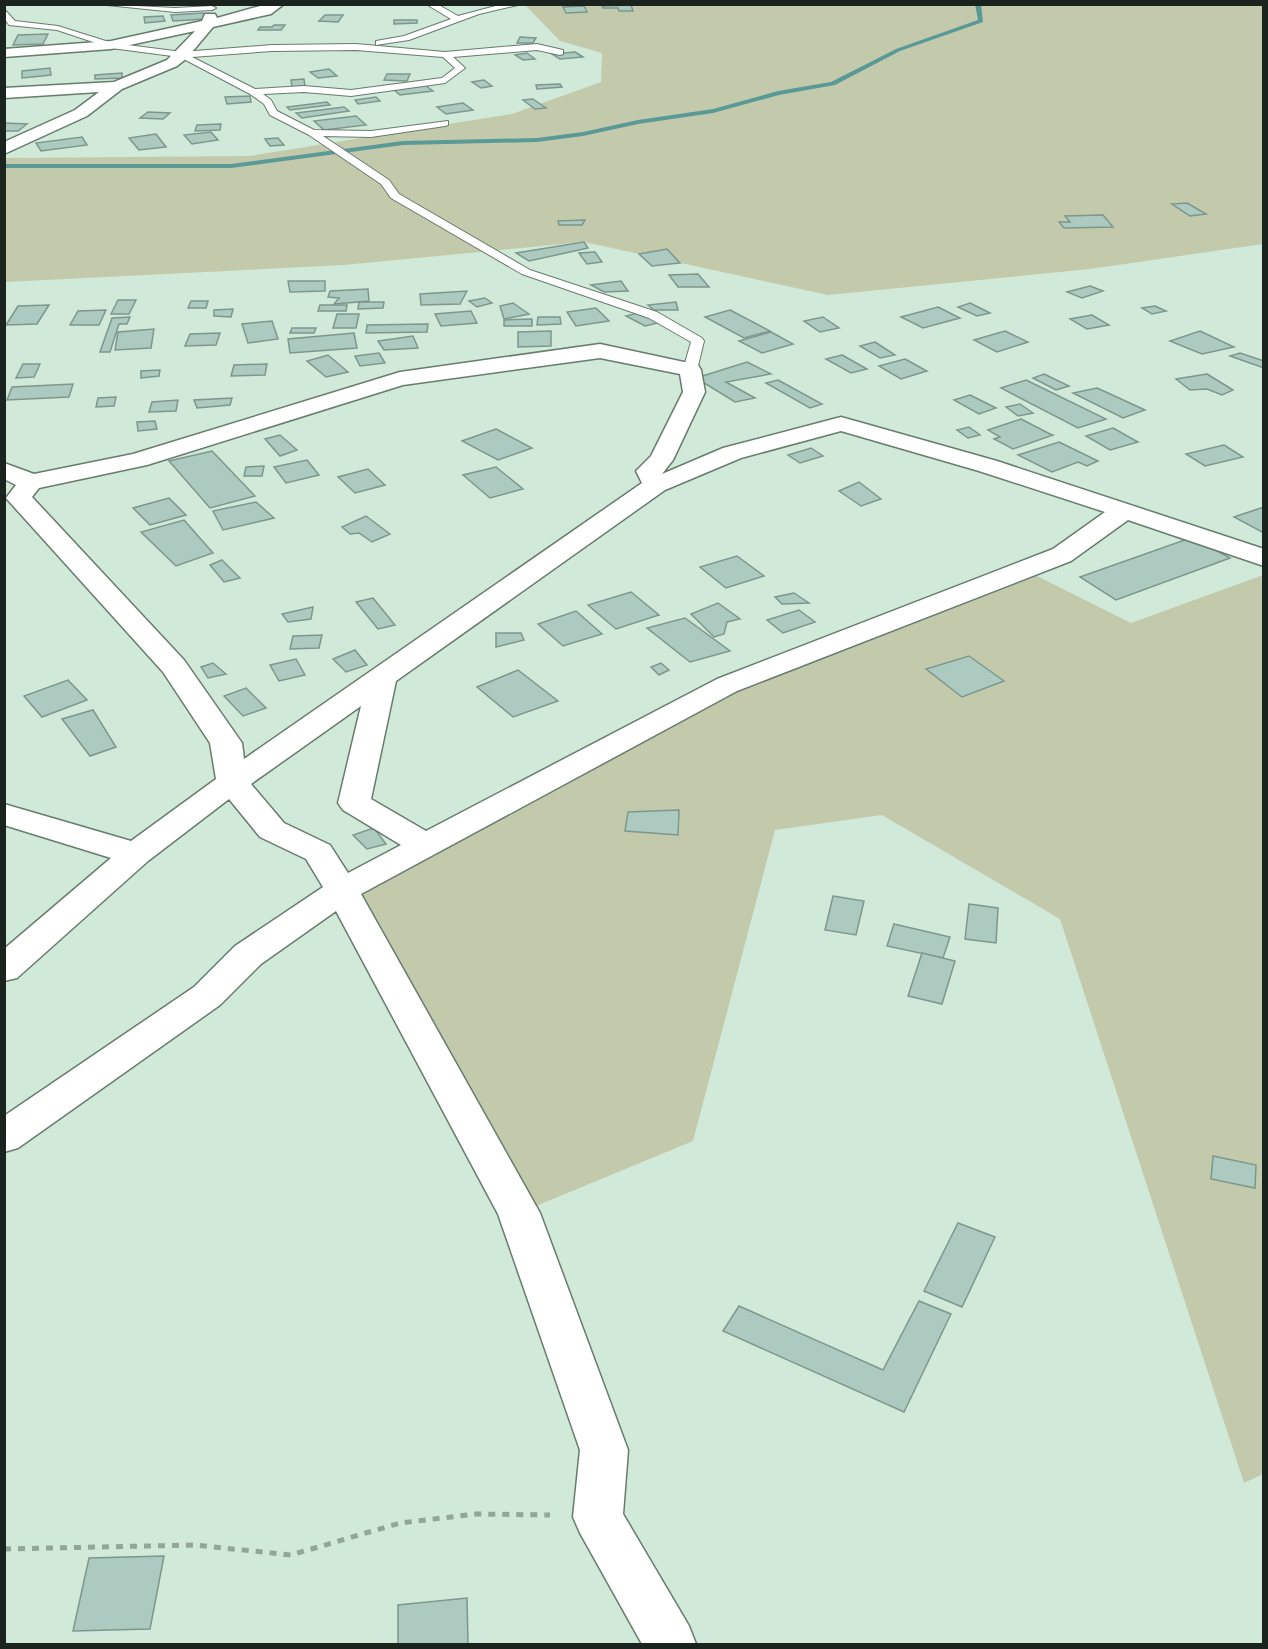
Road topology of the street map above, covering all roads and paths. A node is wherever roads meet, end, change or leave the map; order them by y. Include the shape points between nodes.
1 (101, 4) edge
2 (278, 4) edge
3 (430, 4) edge
4 (518, 4) edge
5 (213, 6) edge
6 (4, 10) edge
7 (457, 19) junction
8 (208, 24) junction
9 (111, 45) junction
10 (356, 47) junction
11 (560, 52) dead end
12 (4, 53) edge
13 (182, 55) junction
14 (445, 55) junction
15 (117, 86) junction
16 (253, 92) junction
17 (4, 93) edge
18 (4, 98) edge
19 (34, 118) junction
20 (445, 123) dead end
21 (312, 133) junction
22 (4, 148) edge
23 (690, 370) junction
24 (4, 470) edge
25 (31, 482) junction
26 (656, 485) junction
27 (1125, 510) junction
28 (1263, 558) edge
29 (382, 677) junction
30 (232, 782) junction
31 (4, 814) edge
32 (425, 845) junction
33 (136, 854) junction
34 (342, 890) junction
35 (4, 969) edge
36 (4, 1137) edge
37 (598, 1517) junction
38 (4, 1550) edge
39 (670, 1644) edge

1 - 5 lane via 175,10
2 - 8 street via 266,11
3 - 7 lane
4 - 7 lane
5 - 8 street
6 - 9 lane via 12,23 58,28
7 - 10 lane via 406,38
8 - 9 street
8 - 13 street
9 - 12 street
9 - 13 lane
10 - 13 lane
10 - 14 lane
11 - 14 lane via 537,47
13 - 15 street
13 - 16 lane
14 - 16 lane via 461,68 444,81 351,93 304,89
15 - 17 street
15 - 19 street via 81,113
16 - 21 lane via 268,102 273,112
18 - 19 street
19 - 22 street
20 - 21 lane via 371,134
21 - 23 lane via 385,182 395,196 526,273 653,315 698,341
23 - 25 street via 600,351 400,379 138,460
23 - 26 street via 694,392 661,460 648,471
24 - 25 street
25 - 30 street via 19,498 174,666 226,743
26 - 27 street via 732,453 841,424
26 - 29 street
27 - 28 street
27 - 32 street via 1062,555 727,685
29 - 30 street
29 - 32 street via 354,803
30 - 33 street
30 - 34 street via 272,831 318,852
31 - 33 street
32 - 34 street
33 - 35 street
34 - 36 street via 248,955 207,996
34 - 37 street via 519,1213 604,1450
37 - 38 path via 476,1514 400,1523 291,1555 195,1545
37 - 39 street

